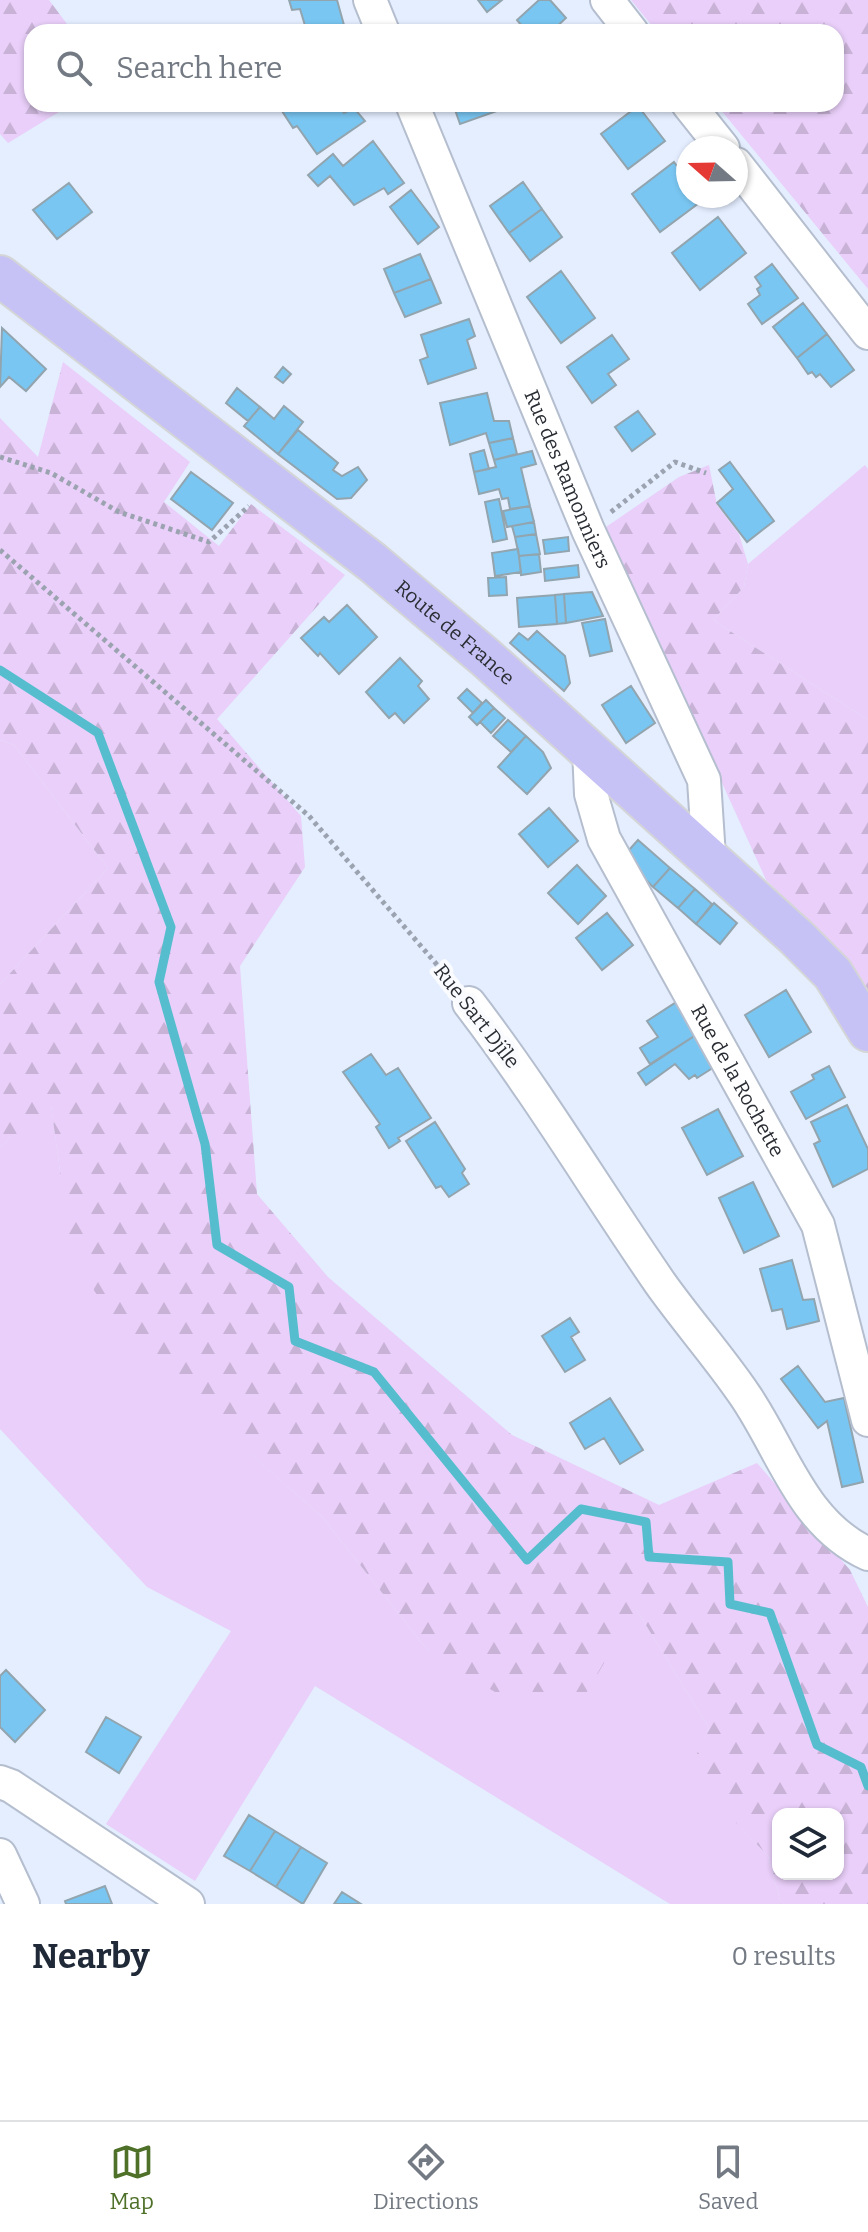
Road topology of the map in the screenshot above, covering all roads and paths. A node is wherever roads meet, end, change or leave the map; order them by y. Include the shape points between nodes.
1 (370, 0) edge
2 (607, 0) edge
3 (380, 24) edge
4 (626, 24) edge
5 (415, 112) edge
6 (694, 112) edge
7 (713, 136) edge
8 (748, 179) edge
9 (0, 276) edge
10 (868, 333) edge
11 (0, 457) edge
12 (706, 473) dead end
13 (273, 484) junction
14 (588, 530) junction
15 (0, 550) edge
16 (589, 749) junction
17 (709, 857) junction
18 (469, 1003) joint
19 (868, 1031) edge
20 (868, 1420) edge
21 (868, 1554) edge
22 (0, 1782) edge
23 (0, 1855) edge
24 (23, 1904) edge
25 (188, 1904) edge

1 - 3 street
2 - 4 street
5 - 14 street, Rue des Ramonniers
6 - 7 street
8 - 10 street
9 - 13 main road, Route de France
11 - 13 path via 51,473 119,512 209,542
12 - 14 path via 675,462
13 - 16 main road, Route de France
14 - 17 street, Rue des Ramonniers via 704,780
15 - 18 path, Rue Sart Djîle via 309,816
16 - 17 main road, Route de France
16 - 20 street, Rue de la Rochette via 591,794 604,839 818,1225
17 - 19 main road, Route de France via 833,974
18 - 21 street, Rue Sart Djîle via 509,1053 681,1313 746,1396 817,1514
22 - 25 street
23 - 24 street

